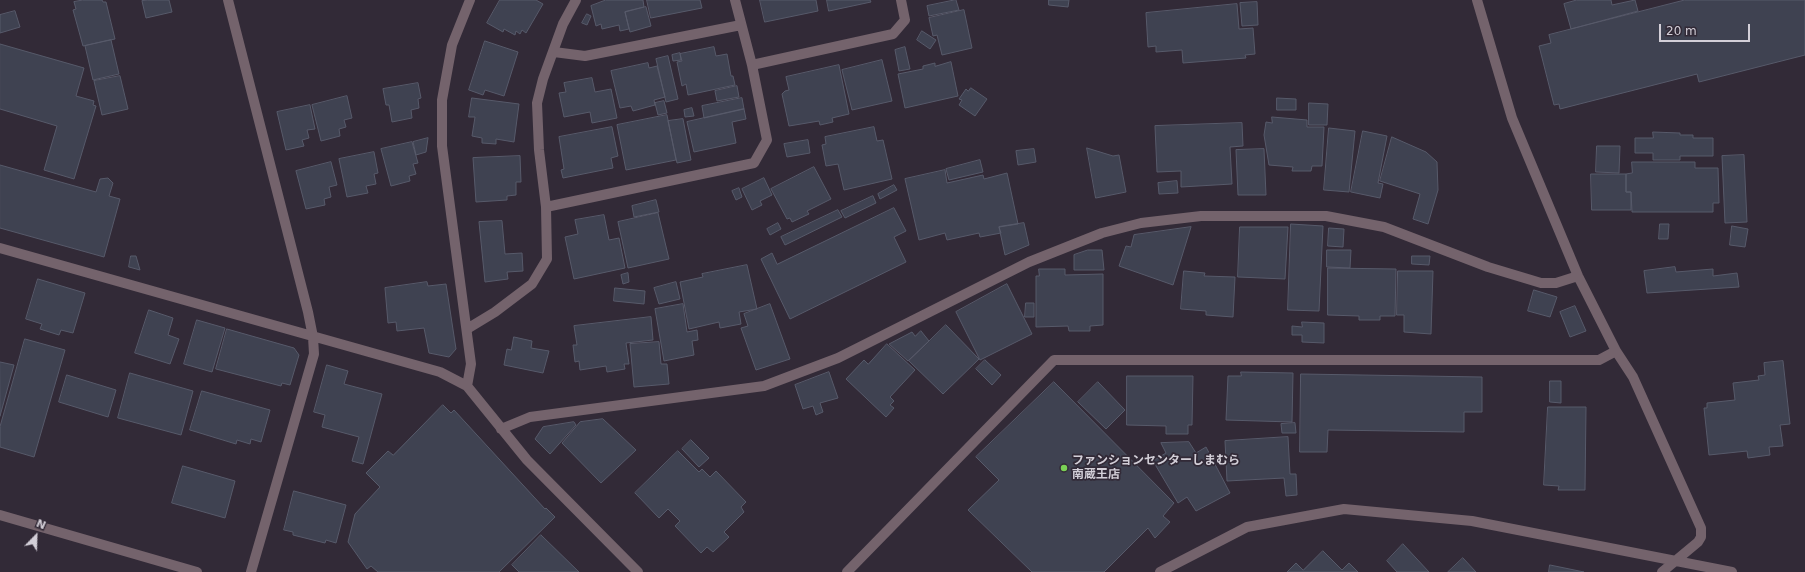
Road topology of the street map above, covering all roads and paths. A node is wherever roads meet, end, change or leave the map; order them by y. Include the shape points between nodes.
1 (228, 0) edge
2 (470, 0) edge
3 (576, 0) edge
4 (735, 0) edge
5 (901, 0) edge
6 (1477, 0) edge
7 (740, 25) junction
8 (554, 52) junction
9 (752, 65) junction
10 (546, 207) junction
11 (0, 248) edge
12 (1578, 276) junction
13 (467, 330) junction
14 (313, 337) junction
15 (1616, 351) junction
16 (467, 386) junction
17 (501, 429) junction
18 (0, 515) edge
19 (1676, 562) junction
20 (197, 572) edge
21 (251, 572) edge
22 (638, 572) edge
23 (847, 572) edge
24 (1160, 572) edge
25 (1662, 572) edge
26 (1732, 572) edge

1 - 14 street
2 - 13 street via 452,45 442,100 442,146
3 - 8 street via 563,24
4 - 7 street
5 - 9 street via 905,20 893,34
6 - 12 street via 1512,118
7 - 8 street via 585,56
7 - 9 street
8 - 10 street via 537,103 539,150
9 - 10 street via 767,140 754,164
10 - 13 street via 547,259 532,284 496,312
11 - 14 street
12 - 15 street
12 - 17 street via 1556,283 1541,283 1488,267 1384,227 1326,216 1201,216 1141,223 1102,233 1029,262 838,358 764,386 530,417
13 - 16 street via 471,364
14 - 16 street via 440,372
14 - 21 street via 314,354
15 - 19 street via 1633,378 1701,528 1701,537
15 - 23 street via 1599,360 1054,360
16 - 17 street
17 - 22 street via 527,460
18 - 20 street
19 - 24 street via 1472,521 1344,509 1247,527
19 - 25 street
19 - 26 street

